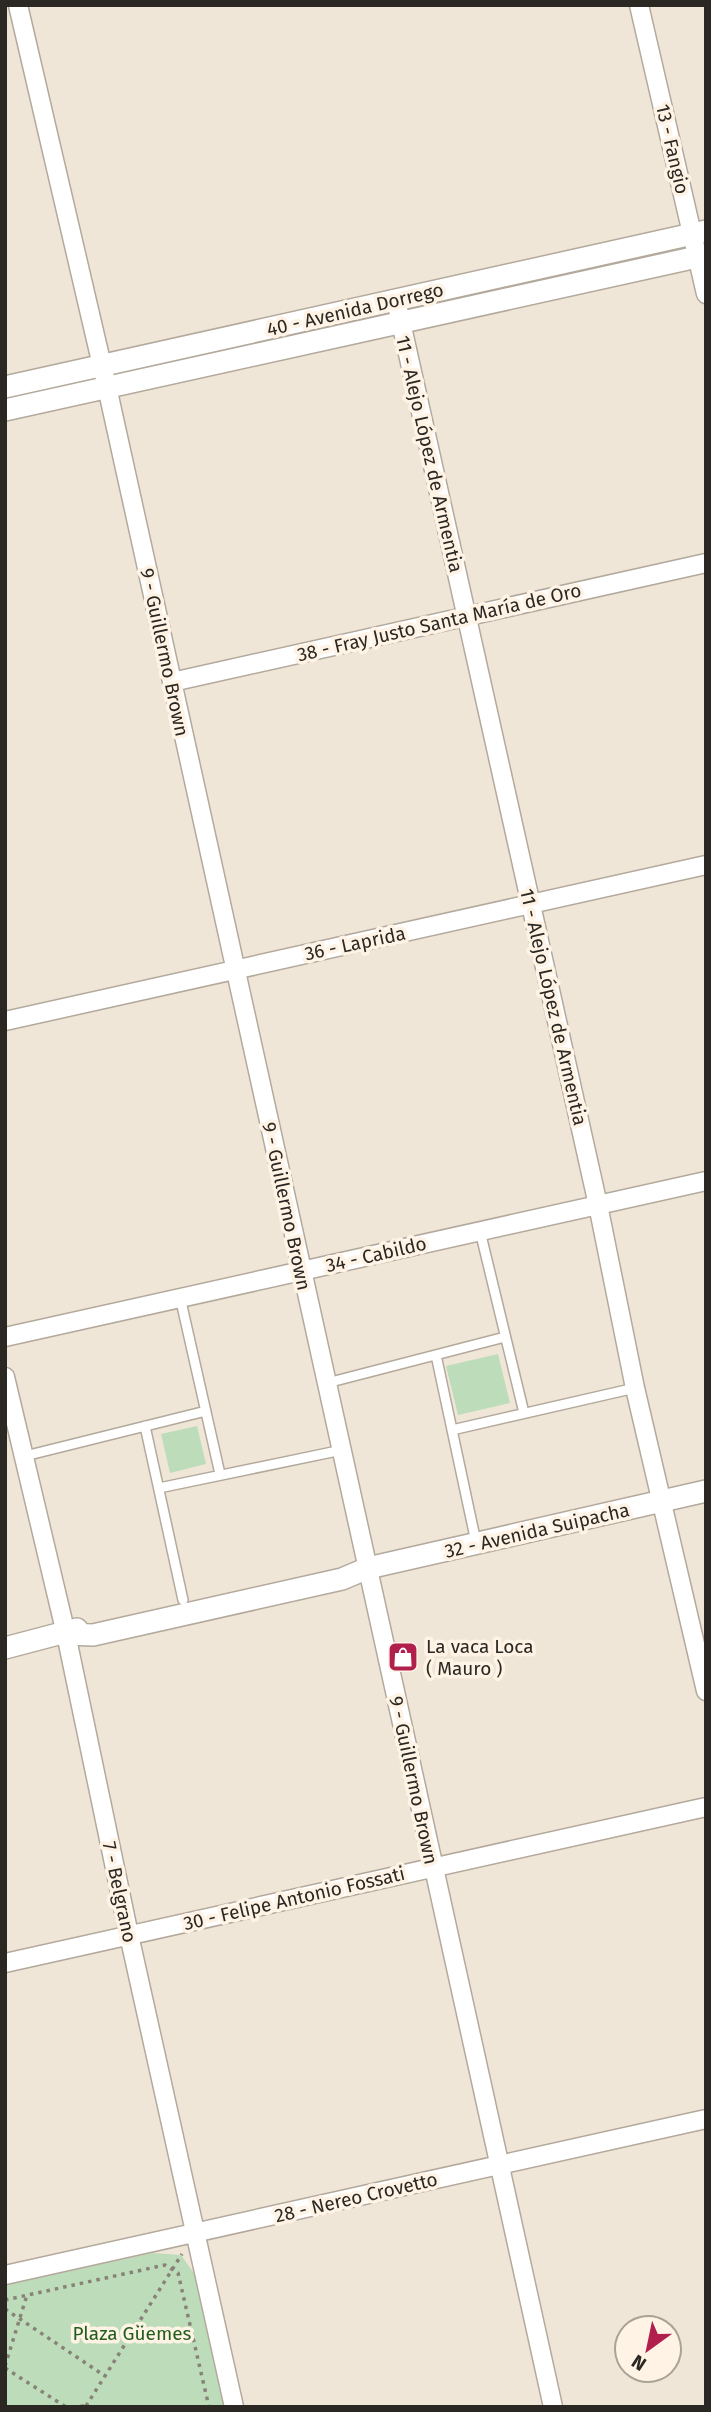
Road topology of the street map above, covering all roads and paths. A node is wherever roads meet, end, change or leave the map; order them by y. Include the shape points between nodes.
1 (18, 5) edge
2 (639, 5) edge
3 (700, 232) edge
4 (702, 256) edge
5 (706, 294) edge
6 (396, 300) junction
7 (401, 323) junction
8 (102, 366) junction
9 (5, 387) edge
10 (107, 387) junction
11 (5, 410) edge
12 (706, 563) edge
13 (466, 616) junction
14 (172, 681) junction
15 (706, 866) edge
16 (530, 904) junction
17 (235, 969) junction
18 (5, 1021) edge
19 (706, 1181) edge
20 (598, 1205) junction
21 (480, 1231) junction
22 (302, 1270) junction
23 (180, 1297) junction
24 (5, 1336) edge
25 (506, 1337) junction
26 (436, 1354) junction
27 (5, 1377) edge
28 (327, 1383) junction
29 (635, 1388) junction
30 (206, 1411) junction
31 (524, 1413) junction
32 (145, 1426) junction
33 (452, 1430) junction
34 (342, 1450) junction
35 (25, 1456) junction
36 (220, 1474) junction
37 (159, 1488) junction
38 (706, 1491) edge
39 (663, 1501) junction
40 (477, 1544) junction
41 (368, 1568) junction
42 (183, 1600) junction
43 (66, 1634) junction
44 (5, 1648) edge
45 (706, 1691) edge
46 (706, 1807) edge
47 (434, 1867) junction
48 (129, 1935) junction
49 (5, 1963) edge
50 (706, 2119) edge
51 (500, 2165) junction
52 (195, 2233) junction
53 (172, 2269) junction
54 (5, 2275) edge
55 (27, 2295) junction
56 (5, 2300) edge
57 (5, 2309) edge
58 (20, 2319) junction
59 (5, 2367) edge
60 (105, 2375) junction
61 (86, 2406) edge
62 (66, 2407) edge
63 (72, 2407) edge
64 (209, 2407) edge
65 (234, 2407) edge
66 (553, 2407) edge

1 - 8 street, 9 - Guillermo Brown
2 - 3 street, 13 - Fangio
3 - 4 street, 13 - Fangio
3 - 6 street, 40 - Avenida Dorrego
4 - 5 street, 13 - Fangio
4 - 7 street, 40 - Avenida Dorrego
6 - 7 street, 11 - Alejo López de Armentia
6 - 8 street, 40 - Avenida Dorrego
7 - 10 street, 40 - Avenida Dorrego
7 - 13 street, 11 - Alejo López de Armentia
8 - 9 street, 40 - Avenida Dorrego
8 - 10 street, 9 - Guillermo Brown
10 - 11 street, 40 - Avenida Dorrego
10 - 14 street, 9 - Guillermo Brown
12 - 13 street, 38 - Fray Justo Santa María de Oro
13 - 14 street, 38 - Fray Justo Santa María de Oro
13 - 16 street, 11 - Alejo López de Armentia
14 - 17 street, 9 - Guillermo Brown
15 - 16 street, 36 - Laprida
16 - 17 street, 36 - Laprida
16 - 20 street, 11 - Alejo López de Armentia
17 - 18 street, 36 - Laprida
17 - 22 street, 9 - Guillermo Brown
19 - 20 street, 34 - Cabildo
20 - 21 street, 34 - Cabildo
20 - 29 street, 11 - Alejo López de Armentia
21 - 22 street, 34 - Cabildo
21 - 25 lane
22 - 23 street, 34 - Cabildo
22 - 28 street, 9 - Guillermo Brown
23 - 24 street, 34 - Cabildo
23 - 30 lane
25 - 26 lane
25 - 31 lane
26 - 28 lane
26 - 33 lane
27 - 35 street, 7 - Belgrano
28 - 34 street, 9 - Guillermo Brown
29 - 31 lane
29 - 39 street, 11 - Alejo López de Armentia
30 - 32 lane
30 - 36 lane
31 - 33 lane
32 - 35 lane
32 - 37 lane
33 - 40 lane
34 - 36 lane
34 - 41 street, 9 - Guillermo Brown
35 - 43 street, 7 - Belgrano
36 - 37 lane
37 - 42 lane
38 - 39 street, 32 - Avenida Suipacha
39 - 40 street, 32 - Avenida Suipacha
39 - 45 street, 11 - Alejo López de Armentia
40 - 41 street, 32 - Avenida Suipacha
41 - 42 street, 32 - Avenida Suipacha via 338,1567
41 - 43 street, 32 - Avenida Suipacha via 342,1579 106,1632
41 - 47 street, 9 - Guillermo Brown
42 - 43 street, 32 - Avenida Suipacha
43 - 44 street, 32 - Avenida Suipacha
43 - 48 street, 7 - Belgrano
46 - 47 street, 30 - Felipe Antonio Fossati
47 - 48 street, 30 - Felipe Antonio Fossati
47 - 51 street, 9 - Guillermo Brown
48 - 49 street, 30 - Felipe Antonio Fossati
48 - 52 street, 7 - Belgrano
50 - 51 street, 28 - Nereo Crovetto
51 - 52 street, 28 - Nereo Crovetto
51 - 66 street, 9 - Guillermo Brown
52 - 53 path
52 - 54 street, 28 - Nereo Crovetto
52 - 65 street, 7 - Belgrano
53 - 55 path via 165,2265
53 - 60 path
53 - 64 path via 178,2273
55 - 56 path
55 - 58 path
57 - 58 path
58 - 59 path
58 - 60 path
59 - 62 path
60 - 61 path
61 - 63 path

